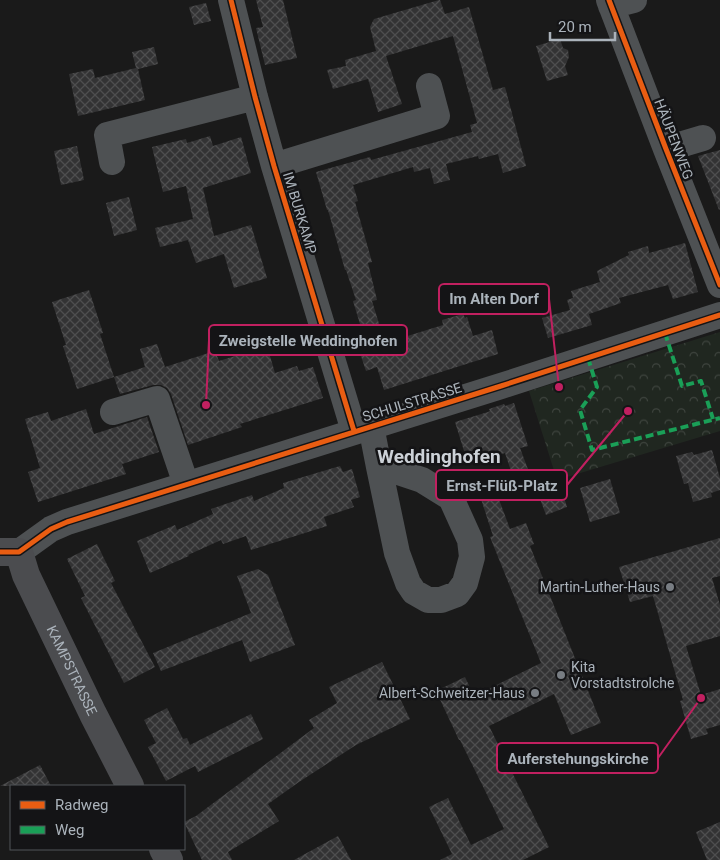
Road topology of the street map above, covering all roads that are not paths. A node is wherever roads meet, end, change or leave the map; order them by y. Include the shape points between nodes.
1 (231, 0) edge
2 (618, 2) edge
3 (429, 86) dead end
4 (255, 97) junction
5 (703, 138) dead end
6 (666, 149) junction
7 (112, 162) dead end
8 (274, 166) junction
9 (720, 285) edge
10 (720, 315) edge
11 (113, 412) dead end
12 (362, 429) junction
13 (379, 467) junction
14 (186, 484) junction
15 (10, 552) edge
16 (129, 785) edge

1 - 4 street, IM BURKAMP
2 - 6 street, HÄUPENWEG
3 - 8 street, IM BURKAMP via 437,116
4 - 7 street via 107,135
4 - 8 street, IM BURKAMP
5 - 6 street
6 - 9 street, HÄUPENWEG
8 - 12 street, IM BURKAMP
10 - 12 street, SCHULSTRASSE
11 - 14 street via 157,399
12 - 13 street, IM BURKAMP
12 - 14 street, SCHULSTRASSE
13 - 13 street, IM BURKAMP via 397,553 408,583 414,592 428,600 441,600 457,594 465,583 472,557 470,540 451,498 422,480
14 - 15 street, SCHULSTRASSE via 67,522
15 - 16 main road, KAMPSTRASSE via 26,575

